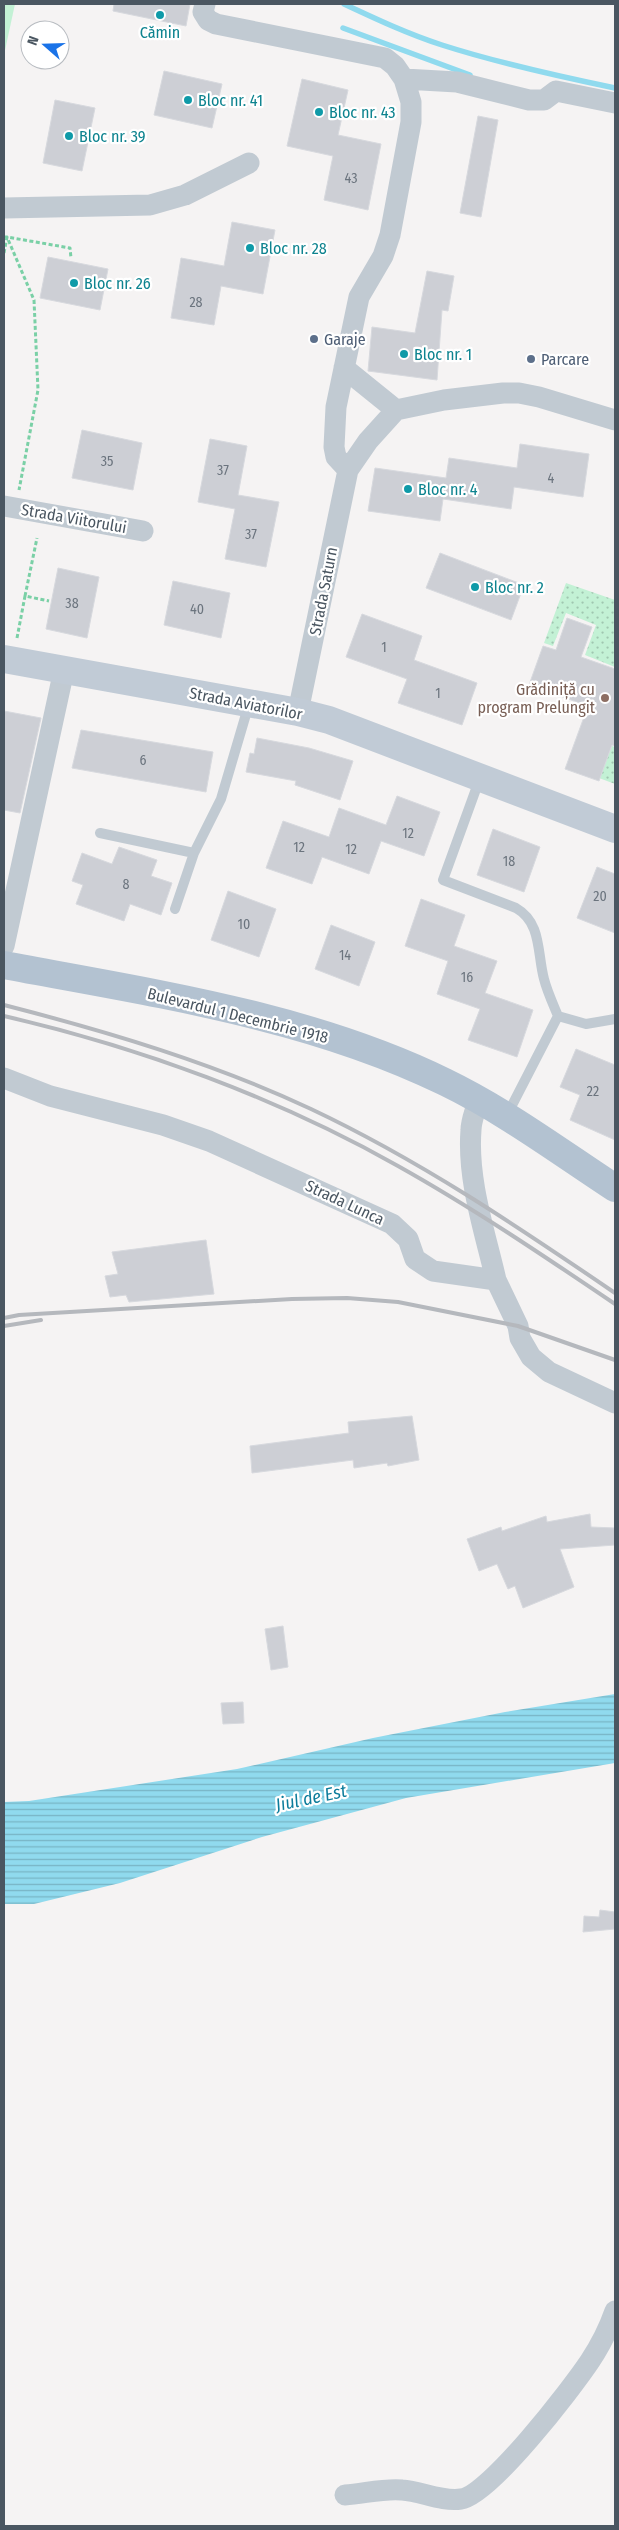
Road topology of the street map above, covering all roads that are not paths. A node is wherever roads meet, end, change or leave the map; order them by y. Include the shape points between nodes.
1 (205, 4) edge
2 (404, 79) junction
3 (615, 103) edge
4 (249, 163) dead end
5 (4, 208) edge
6 (344, 368) junction
7 (396, 410) junction
8 (615, 420) edge
9 (348, 470) junction
10 (10, 507) edge
11 (143, 531) dead end
12 (8, 660) edge
13 (64, 670) junction
14 (249, 703) junction
15 (298, 712) junction
16 (481, 777) junction
17 (615, 829) edge
18 (100, 833) dead end
19 (194, 853) junction
20 (175, 909) dead end
21 (4, 946) edge
22 (4, 965) edge
23 (558, 1016) junction
24 (615, 1019) edge
25 (4, 1078) edge
26 (478, 1100) junction
27 (506, 1118) junction
28 (615, 1188) edge
29 (496, 1280) junction
30 (615, 1403) edge
31 (615, 2311) edge
32 (345, 2495) dead end

1 - 2 street via 203,12 216,24 385,58
2 - 3 street via 457,82 528,100 544,100 556,91
2 - 6 street via 411,102 411,122 394,216 383,256 358,297
4 - 5 street via 185,195 150,205
6 - 7 street
6 - 9 street via 336,407 334,447 336,458
7 - 8 street via 444,400 519,393
7 - 9 street, Strada Saturn
9 - 15 street, Strada Saturn
10 - 11 street, Strada Viitorului
12 - 13 street, Strada Aviatorilor
13 - 14 street, Strada Aviatorilor
13 - 21 street
14 - 15 street, Strada Aviatorilor
14 - 19 lane via 221,799
15 - 16 street, Strada Aviatorilor via 329,720
16 - 17 street, Strada Aviatorilor
16 - 23 lane via 444,880 516,908 534,926 544,979
18 - 19 lane
19 - 20 lane
22 - 26 main road, Bulevardul 1 Decembrie 1918 via 280,1022 415,1068
23 - 24 lane via 586,1024
23 - 27 lane
25 - 29 street, Strada Lunca via 50,1096 163,1125 209,1141 392,1224 408,1239 416,1259 433,1271
26 - 27 main road, Bulevardul 1 Decembrie 1918
26 - 29 street via 470,1147 482,1226
27 - 28 main road, Bulevardul 1 Decembrie 1918
29 - 30 street via 531,1357 549,1372
31 - 32 street via 590,2362 508,2464 480,2489 463,2499 440,2498 400,2489

